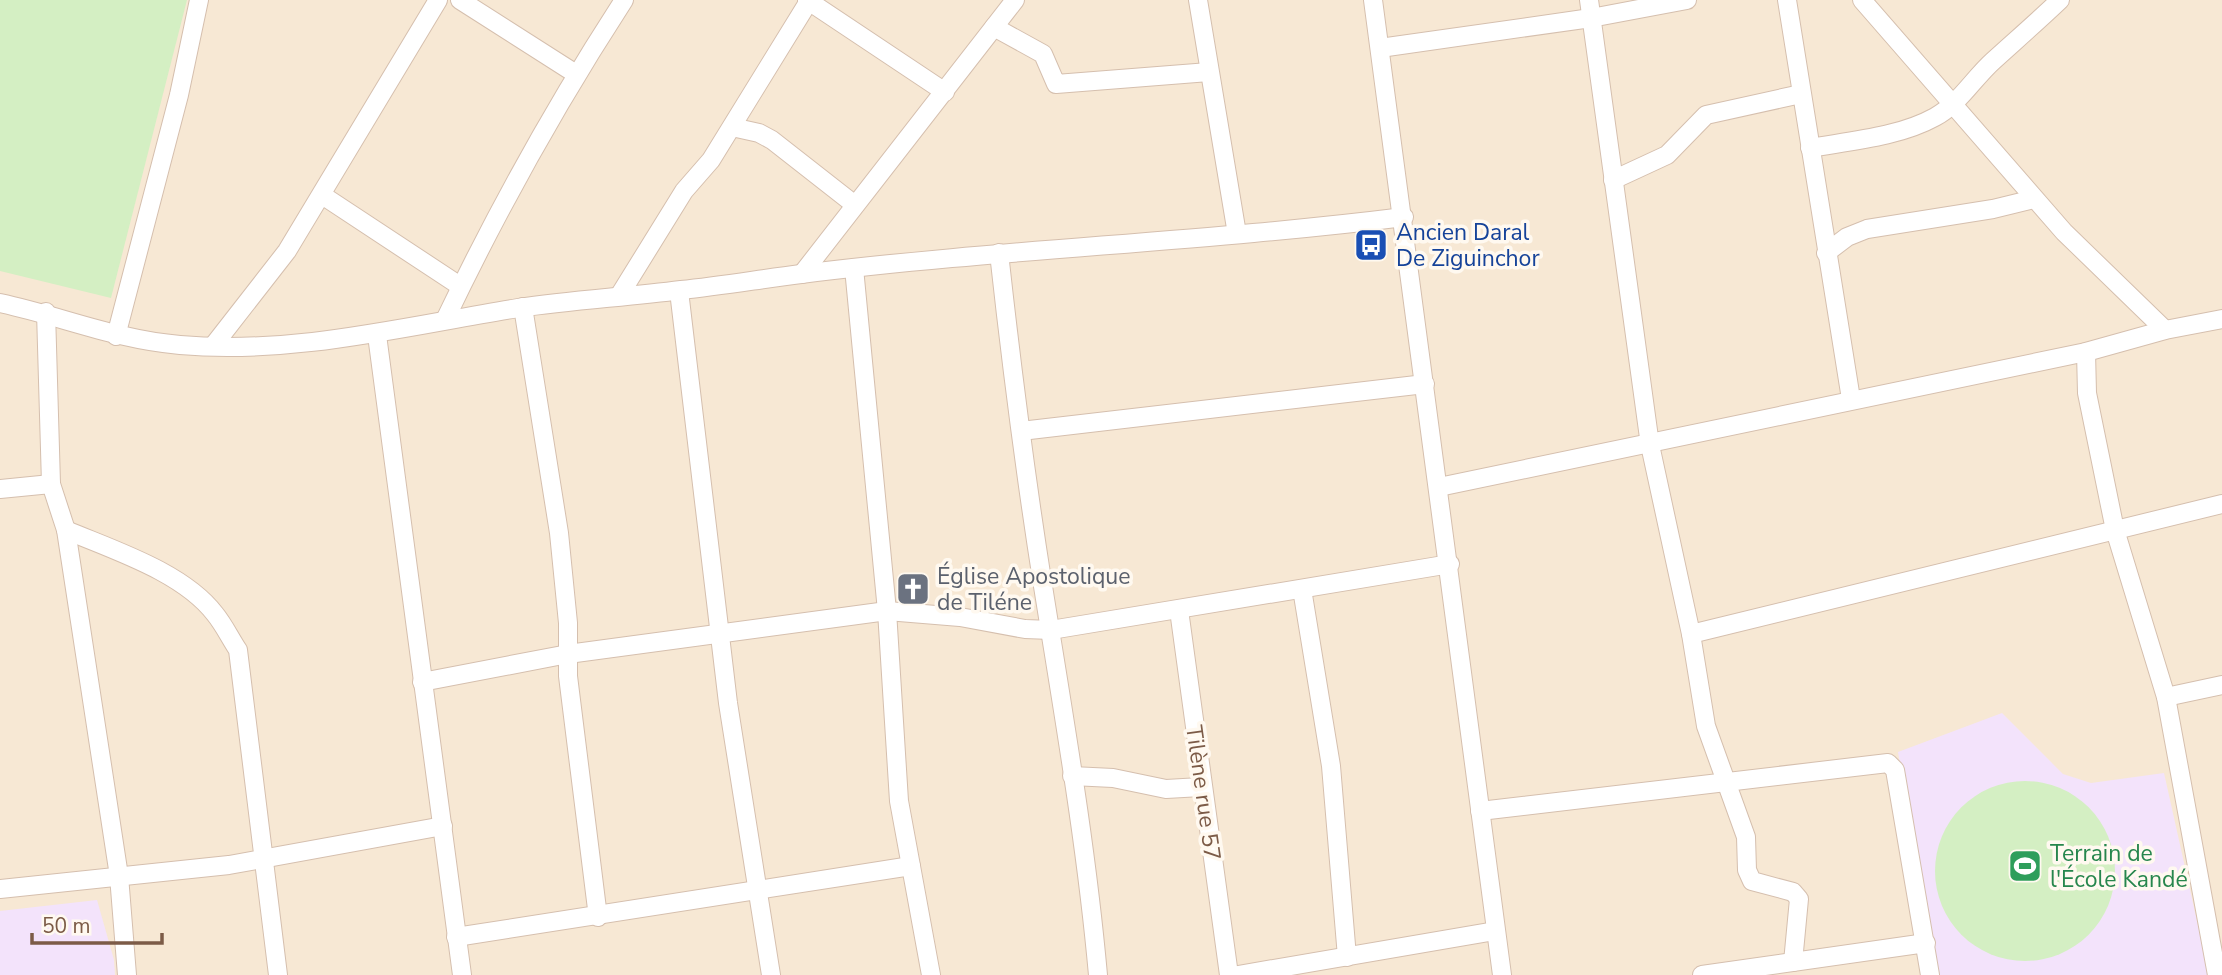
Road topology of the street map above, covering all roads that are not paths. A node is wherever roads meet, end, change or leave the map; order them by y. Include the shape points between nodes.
1 (198, 0) edge
2 (438, 0) edge
3 (460, 0) edge
4 (624, 0) edge
5 (1015, 0) edge
6 (1198, 0) edge
7 (1373, 0) edge
8 (1687, 0) edge
9 (1787, 0) edge
10 (1862, 0) edge
11 (2060, 0) edge
12 (808, 1) edge
13 (1590, 9) edge
14 (994, 27) junction
15 (1380, 48) junction
16 (1209, 72) junction
17 (576, 74) junction
18 (945, 92) junction
19 (1801, 94) junction
20 (1951, 105) junction
21 (732, 127) junction
22 (1810, 148) junction
23 (1613, 180) junction
24 (322, 195) junction
25 (2034, 199) junction
26 (855, 205) junction
27 (1404, 217) junction
28 (1237, 234) junction
29 (999, 253) junction
30 (1826, 253) junction
31 (854, 268) junction
32 (803, 274) junction
33 (460, 286) junction
34 (679, 291) junction
35 (619, 296) junction
36 (0, 303) edge
37 (523, 307) junction
38 (46, 313) junction
39 (2222, 319) edge
40 (446, 320) junction
41 (2165, 330) junction
42 (376, 335) junction
43 (116, 336) junction
44 (213, 346) junction
45 (2086, 352) junction
46 (1425, 384) junction
47 (1851, 399) junction
48 (1021, 431) junction
49 (1650, 445) junction
50 (51, 484) junction
51 (1439, 487) junction
52 (0, 489) edge
53 (2222, 504) edge
54 (66, 530) junction
55 (2116, 530) junction
56 (1450, 564) junction
57 (1302, 589) junction
58 (1179, 610) junction
59 (887, 611) junction
60 (1051, 631) junction
61 (721, 634) junction
62 (1691, 634) junction
63 (568, 654) junction
64 (422, 682) junction
65 (2222, 685) edge
66 (2166, 697) junction
67 (1072, 775) junction
68 (1727, 782) junction
69 (1201, 787) junction
70 (1480, 811) junction
71 (443, 826) junction
72 (262, 859) junction
73 (911, 866) junction
74 (119, 876) junction
75 (0, 889) edge
76 (760, 892) junction
77 (598, 917) junction
78 (1495, 931) junction
79 (456, 937) junction
80 (1926, 943) junction
81 (1347, 957) junction
82 (1793, 962) junction
83 (1748, 972) edge
84 (127, 975) edge
85 (278, 975) edge
86 (462, 975) edge
87 (771, 975) edge
88 (931, 975) edge
89 (1098, 975) edge
90 (1229, 975) edge
91 (1238, 975) edge
92 (1502, 975) edge
93 (1702, 975) edge
94 (1930, 975) edge
95 (2217, 975) edge

1 - 43 street via 176,107
2 - 24 street
3 - 17 street
4 - 17 street
5 - 14 street
6 - 16 street
7 - 15 street
8 - 13 street
9 - 19 street
10 - 20 street
11 - 20 street
12 - 18 street
12 - 21 street
13 - 15 street
13 - 23 street
14 - 16 street via 1043,54 1056,84
14 - 18 street
15 - 27 street
16 - 28 street
17 - 33 street
18 - 26 street
19 - 22 street
19 - 23 street via 1706,115 1667,155
20 - 22 street via 1934,117 1879,135
20 - 25 street
21 - 26 street via 772,140
21 - 35 street via 684,191
22 - 30 street
23 - 49 street
24 - 33 street
24 - 44 street via 287,251
25 - 30 street via 1867,229
25 - 41 street
26 - 32 street
27 - 28 street
27 - 46 street
28 - 29 street
29 - 31 street
29 - 48 street
30 - 47 street
31 - 32 street
31 - 59 street
32 - 34 street
33 - 40 street
34 - 35 street
34 - 61 street
35 - 37 street
36 - 38 street
37 - 40 street
37 - 63 street via 559,533
38 - 43 street
38 - 50 street
39 - 41 street
40 - 42 street
41 - 45 street
42 - 44 street
42 - 64 street
43 - 44 street
45 - 47 street
45 - 55 street via 2087,393
46 - 48 street
46 - 51 street
47 - 49 street
48 - 60 street
49 - 51 street
49 - 62 street
50 - 52 street
50 - 54 street
51 - 56 street
53 - 55 street
54 - 72 street via 185,587 214,612 238,650
54 - 74 street
55 - 62 street
55 - 66 street
56 - 57 street
56 - 70 street
57 - 58 street
57 - 81 street via 1331,766
58 - 60 street
58 - 69 street, Tilène rue 57
59 - 60 street
59 - 61 street
59 - 73 street via 893,737
60 - 67 street
61 - 63 street
61 - 76 street
62 - 68 street via 1706,726
63 - 64 street
63 - 77 street
64 - 71 street
65 - 66 street
66 - 95 street
67 - 69 street via 1166,789
67 - 89 street
68 - 70 street
68 - 80 street via 1886,763 1892,766
68 - 82 street via 1746,837 1752,881 1793,892 1799,899
69 - 90 street, Tilène rue 57
70 - 78 street
71 - 72 street
71 - 79 street
72 - 74 street
72 - 85 street
73 - 76 street
73 - 88 street
74 - 75 street
74 - 84 street
76 - 77 street
76 - 87 street
77 - 79 street
78 - 81 street
78 - 92 street
79 - 86 street
80 - 82 street
80 - 94 street
81 - 91 street
82 - 83 street
83 - 93 street

